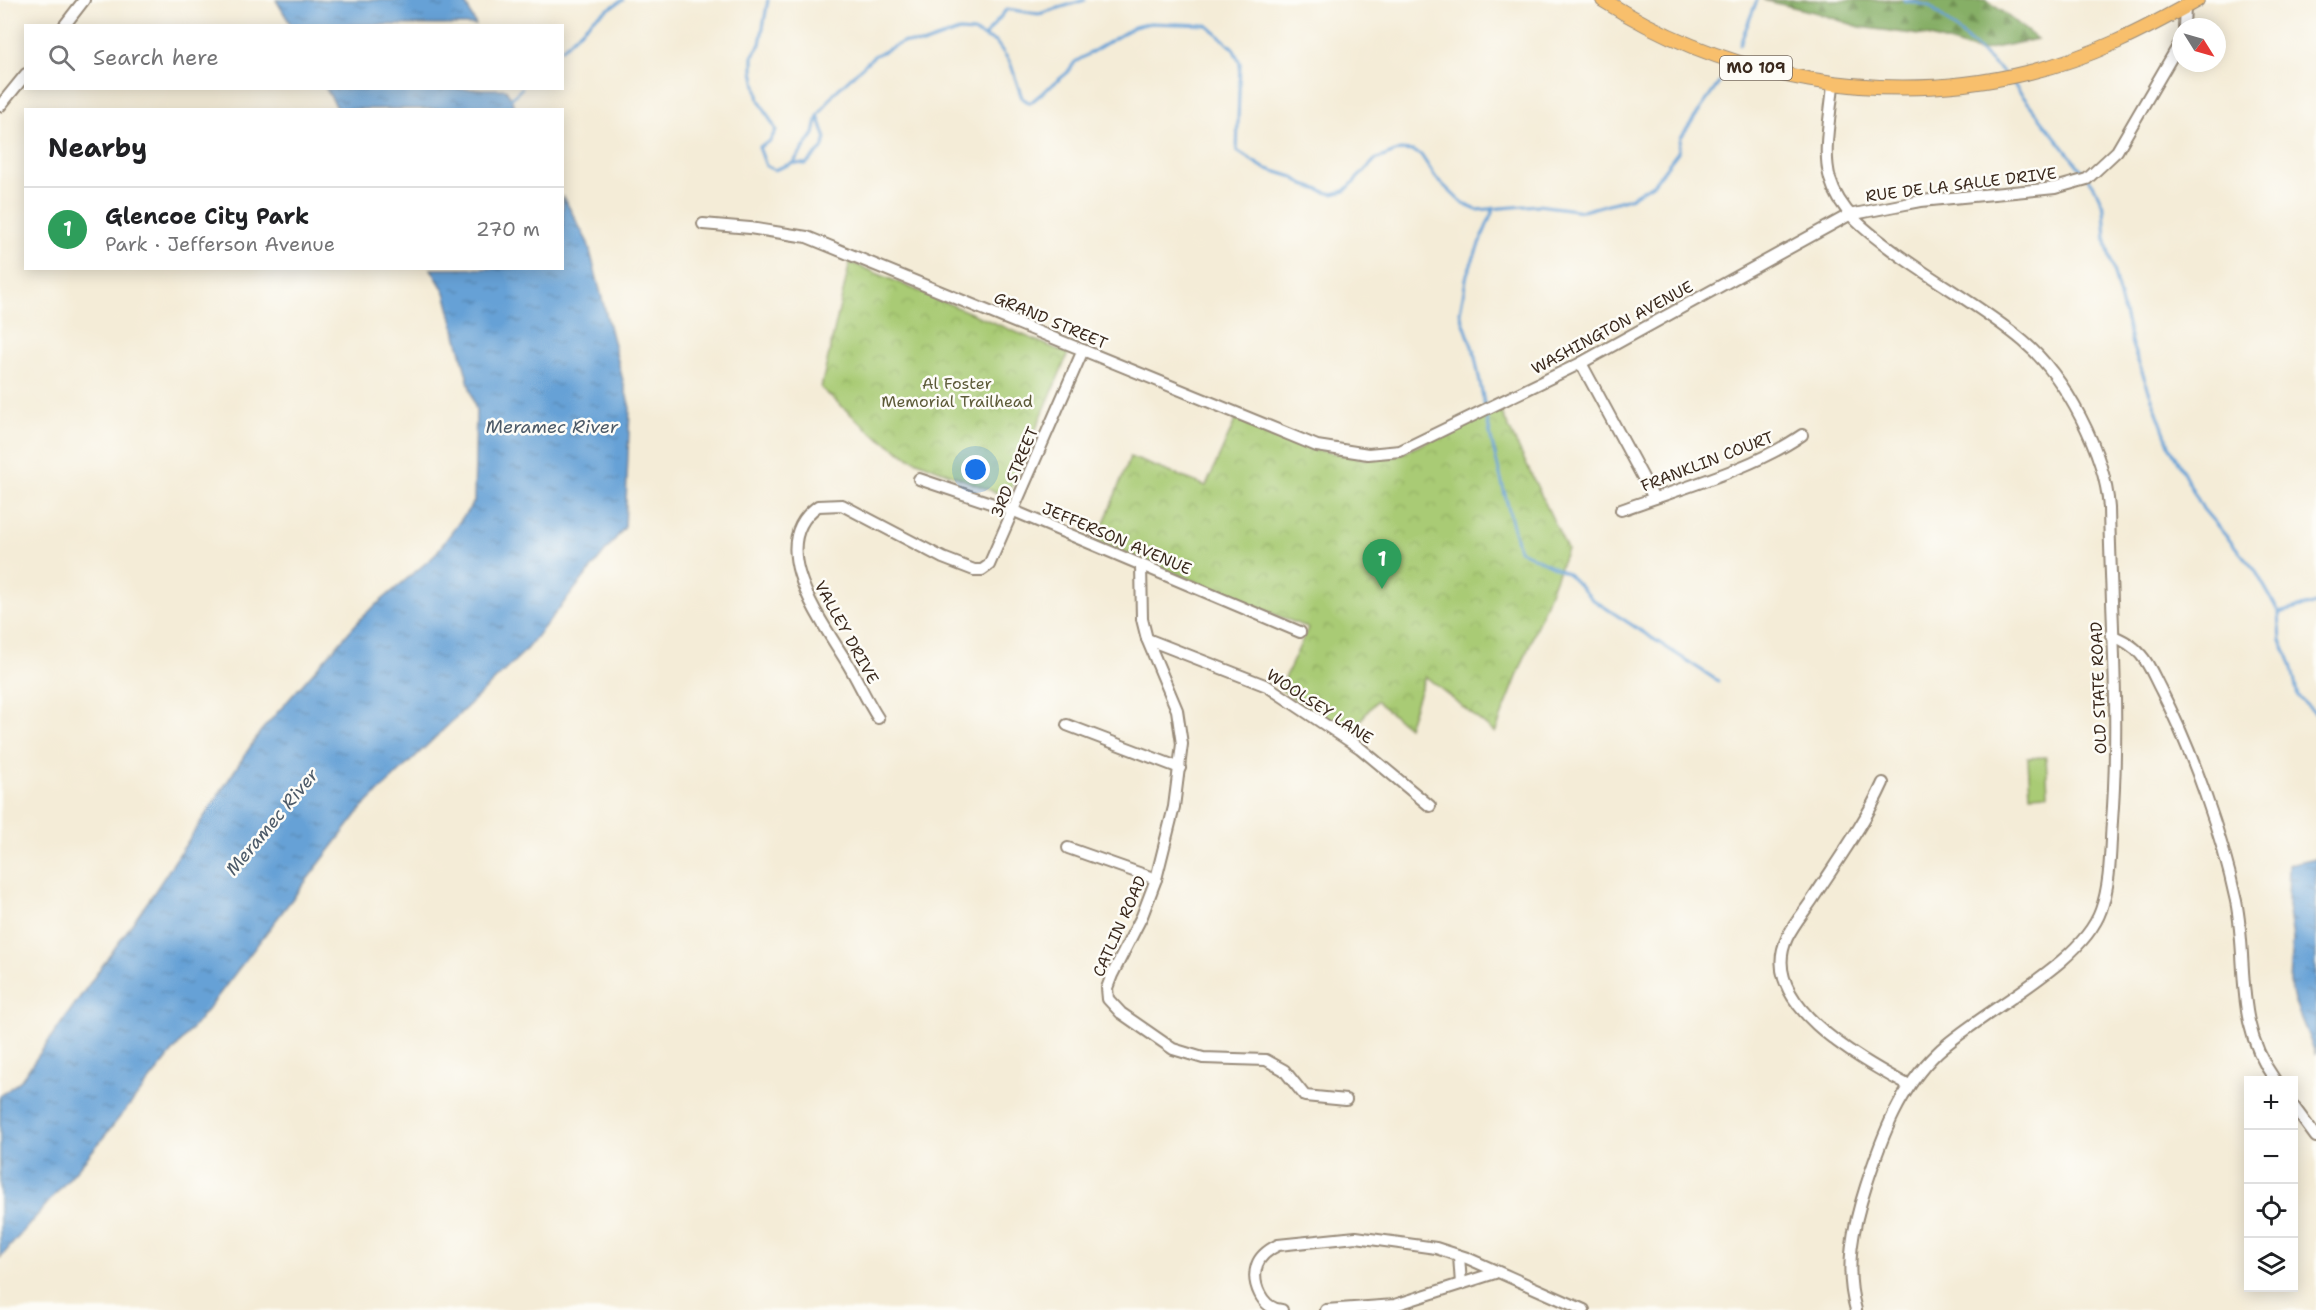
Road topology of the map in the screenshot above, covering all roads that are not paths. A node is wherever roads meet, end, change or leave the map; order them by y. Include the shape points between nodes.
1 (84, 0) edge
2 (1603, 0) edge
3 (2191, 3) edge
4 (2187, 18) edge
5 (66, 24) edge
6 (2172, 56) edge
7 (24, 76) edge
8 (1833, 84) junction
9 (0, 106) edge
10 (1849, 215) junction
11 (703, 224) dead end
12 (1083, 350) junction
13 (1581, 363) junction
14 (1802, 435) dead end
15 (1384, 454) joint
16 (919, 480) dead end
17 (1654, 498) junction
18 (1621, 510) dead end
19 (1014, 511) junction
20 (801, 522) joint
21 (1140, 565) junction
22 (1300, 632) dead end
23 (2111, 635) junction
24 (1147, 639) junction
25 (878, 718) dead end
26 (1067, 725) dead end
27 (1180, 768) junction
28 (1883, 783) dead end
29 (1430, 806) dead end
30 (1068, 848) dead end
31 (1156, 879) junction
32 (2273, 1076) edge
33 (1909, 1086) junction
34 (1346, 1100) dead end
35 (2298, 1112) edge
36 (2316, 1137) edge
37 (1459, 1256) junction
38 (1495, 1273) junction
39 (1461, 1284) junction
40 (1282, 1310) edge
41 (1326, 1310) edge
42 (1584, 1310) edge
43 (1856, 1310) edge

1 - 5 street
2 - 8 main road, MO 109 via 1705,52 1784,75
3 - 4 street
3 - 8 main road, MO 109 via 2094,52 2030,72 1939,87
6 - 10 street, RUE DE LA SALLE DRIVE via 2117,151 2087,179 2055,188 1920,201
7 - 9 street
8 - 10 street, OLD STATE ROAD via 1828,170 1837,197
10 - 13 street, WASHINGTON AVENUE
10 - 23 street, OLD STATE ROAD via 1907,261 2025,342 2065,394 2096,447 2107,490
11 - 12 street, GRAND STREET via 807,237
12 - 15 street, GRAND STREET via 1317,446
12 - 19 street, 3RD STREET
13 - 15 street, WASHINGTON AVENUE via 1400,451
13 - 17 street
14 - 17 street, FRANKLIN COURT via 1759,459
16 - 19 street, JEFFERSON AVENUE
17 - 18 street, FRANKLIN COURT
19 - 20 street, 3RD STREET via 982,570 943,558 842,505 818,506
19 - 21 street, JEFFERSON AVENUE
20 - 25 street, VALLEY DRIVE via 796,550 806,597
21 - 22 street, JEFFERSON AVENUE
21 - 24 street, CATLIN ROAD via 1142,619
23 - 32 street via 2134,647 2147,662 2172,712 2210,812 2236,900 2248,1023 2254,1045
23 - 33 street, OLD STATE ROAD via 2115,775 2109,872 2097,919 2071,951 1950,1041
24 - 27 street, CATLIN ROAD via 1177,710 1182,744
24 - 29 street, WOOLSEY LANE via 1267,686 1360,748
26 - 27 street
27 - 31 street, CATLIN ROAD
28 - 33 street via 1868,816 1787,938 1782,968 1791,994 1811,1020 1865,1061
30 - 31 street
31 - 34 street, CATLIN ROAD via 1107,988 1111,1004 1162,1043 1182,1053 1203,1058 1266,1060 1284,1070 1305,1096
33 - 43 street, OLD STATE ROAD via 1881,1141 1857,1218 1850,1273
35 - 36 street
37 - 38 street
37 - 39 street
37 - 40 street via 1408,1242 1356,1237 1278,1245 1268,1250 1257,1265 1256,1288 1264,1302
38 - 39 street
38 - 42 street
39 - 41 street via 1395,1305

